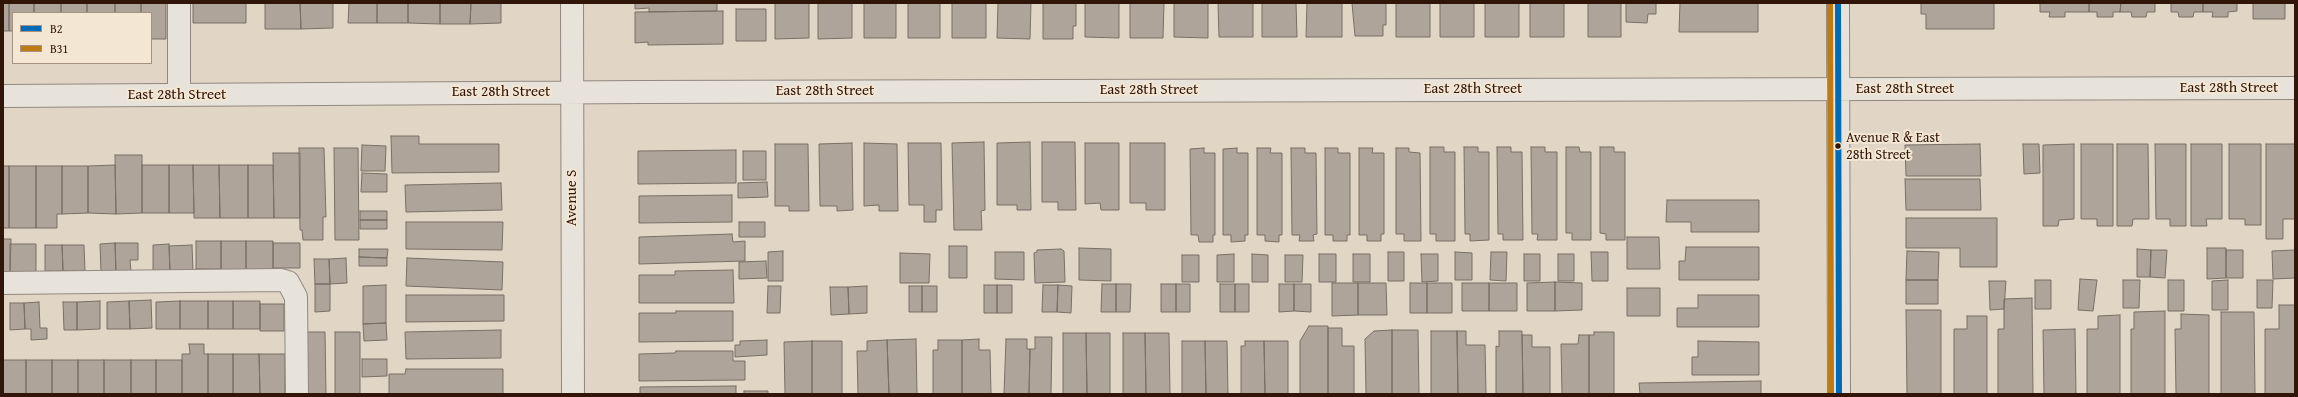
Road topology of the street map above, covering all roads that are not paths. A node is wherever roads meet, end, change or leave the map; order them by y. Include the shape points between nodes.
1 (179, 3) edge
2 (572, 3) edge
3 (1838, 3) edge
4 (1838, 88) junction
5 (2295, 88) edge
6 (572, 92) junction
7 (179, 95) junction
8 (3, 96) edge
9 (3, 282) edge
10 (297, 394) edge
11 (573, 394) edge
12 (1839, 394) edge

1 - 7 street
2 - 6 street, Avenue S
3 - 4 street
4 - 5 street, East 28th Street
4 - 6 street, East 28th Street
4 - 12 street
6 - 7 street, East 28th Street
6 - 11 street, Avenue S
7 - 8 street, East 28th Street
9 - 10 street via 288,282 296,297

